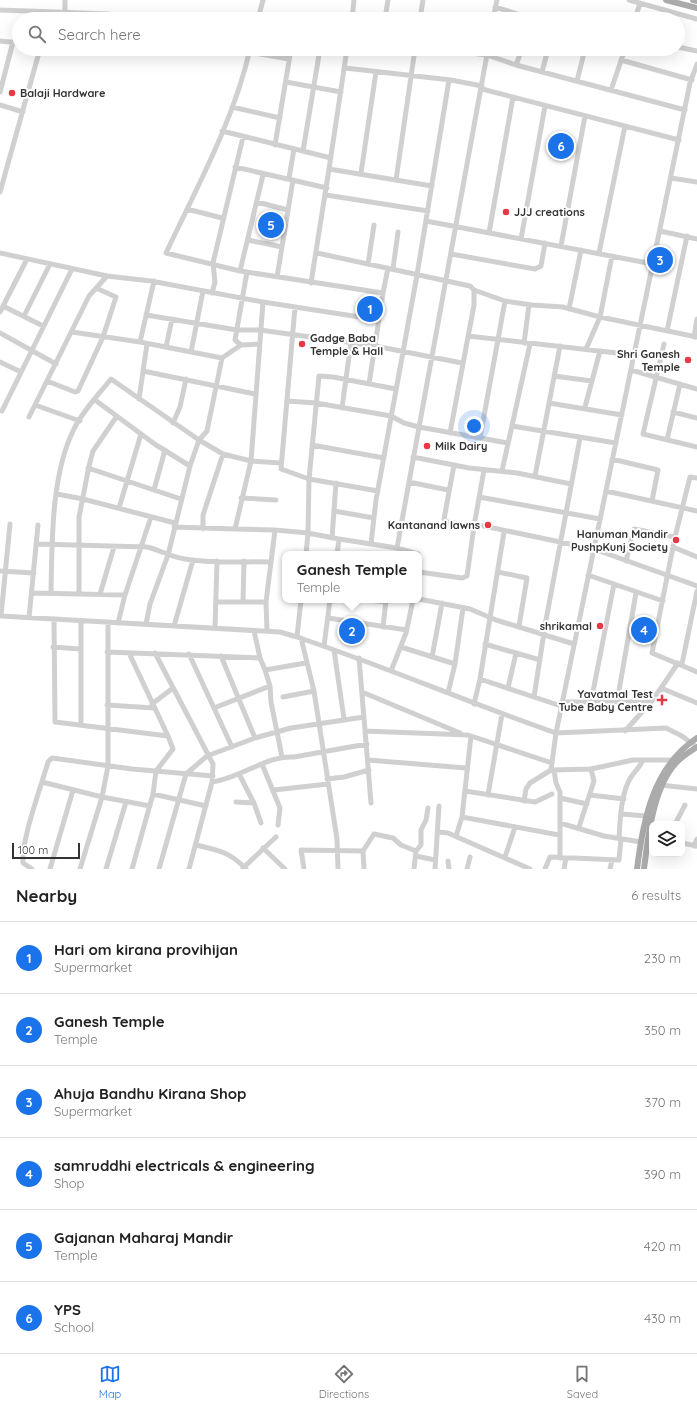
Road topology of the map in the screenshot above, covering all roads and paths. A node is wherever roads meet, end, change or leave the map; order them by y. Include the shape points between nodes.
1 (65, 0) edge
2 (263, 0) edge
3 (354, 0) edge
4 (388, 0) edge
5 (422, 0) edge
6 (497, 0) edge
7 (628, 0) edge
8 (666, 0) edge
9 (693, 0) edge
10 (697, 1) edge
11 (640, 3) junction
12 (495, 7) junction
13 (697, 8) edge
14 (0, 10) edge
15 (65, 12) joint
16 (260, 12) edge
17 (353, 12) edge
18 (386, 12) edge
19 (421, 12) edge
20 (494, 12) edge
21 (511, 12) edge
22 (637, 12) edge
23 (672, 12) edge
24 (685, 16) edge
25 (697, 19) edge
26 (0, 40) edge
27 (12, 42) edge
28 (12, 46) edge
29 (685, 48) edge
30 (697, 51) edge
31 (38, 56) edge
32 (249, 56) edge
33 (276, 56) edge
34 (290, 56) edge
35 (319, 56) edge
36 (347, 56) edge
37 (414, 56) edge
38 (487, 56) edge
39 (490, 56) edge
40 (519, 56) edge
41 (546, 56) edge
42 (584, 56) edge
43 (622, 56) edge
44 (289, 59) junction
45 (621, 60) junction
46 (516, 65) junction
47 (345, 68) junction
48 (696, 68) edge
49 (376, 72) junction
50 (542, 72) junction
51 (411, 76) junction
52 (449, 80) junction
53 (692, 80) junction
54 (577, 81) junction
55 (286, 82) junction
56 (313, 88) junction
57 (482, 88) junction
58 (611, 90) junction
59 (0, 92) edge
60 (341, 92) junction
61 (513, 97) junction
62 (0, 105) edge
63 (545, 106) junction
64 (232, 107) junction
65 (685, 110) junction
66 (23, 112) junction
67 (585, 116) junction
68 (280, 118) junction
69 (625, 126) junction
70 (222, 131) junction
71 (243, 137) junction
72 (679, 140) junction
73 (275, 144) junction
74 (294, 149) junction
75 (303, 151) junction
76 (331, 158) junction
77 (235, 167) junction
78 (329, 169) junction
79 (361, 173) junction
80 (263, 175) junction
81 (671, 178) junction
82 (291, 179) junction
83 (396, 180) junction
84 (697, 182) edge
85 (432, 186) junction
86 (327, 188) junction
87 (0, 192) edge
88 (326, 195) junction
89 (257, 202) junction
90 (186, 209) junction
91 (288, 210) junction
92 (428, 211) junction
93 (222, 218) junction
94 (426, 221) junction
95 (374, 225) dead end
96 (456, 226) junction
97 (660, 231) junction
98 (398, 232) dead end
99 (489, 233) junction
100 (687, 236) junction
101 (697, 238) edge
102 (521, 239) junction
103 (248, 240) junction
104 (545, 243) junction
105 (561, 246) junction
106 (282, 247) junction
107 (580, 250) junction
108 (0, 253) edge
109 (317, 253) junction
110 (451, 254) junction
111 (599, 254) junction
112 (612, 256) junction
113 (27, 259) junction
114 (213, 263) junction
115 (50, 264) junction
116 (368, 264) junction
117 (653, 264) junction
118 (72, 269) junction
119 (391, 269) junction
120 (240, 271) junction
121 (248, 272) junction
122 (417, 275) junction
123 (107, 276) junction
124 (278, 278) junction
125 (154, 281) junction
126 (445, 282) junction
127 (311, 283) junction
128 (96, 288) junction
129 (474, 290) junction
130 (203, 291) junction
131 (212, 293) junction
132 (383, 293) junction
133 (243, 299) junction
134 (505, 301) junction
135 (263, 302) junction
136 (529, 305) junction
137 (3, 306) junction
138 (295, 307) junction
139 (569, 309) junction
140 (0, 312) edge
141 (146, 315) junction
142 (24, 316) junction
143 (600, 317) junction
144 (172, 319) junction
145 (697, 319) edge
146 (379, 320) junction
147 (196, 324) junction
148 (640, 325) junction
149 (43, 326) junction
150 (237, 330) junction
151 (260, 330) junction
152 (667, 331) junction
153 (72, 332) junction
154 (0, 333) edge
155 (292, 334) junction
156 (468, 336) junction
157 (103, 337) junction
158 (695, 337) edge
159 (498, 341) junction
160 (140, 342) junction
161 (351, 342) junction
162 (527, 343) junction
163 (148, 344) junction
164 (259, 344) junction
165 (664, 344) dead end
166 (241, 345) junction
167 (375, 346) junction
168 (560, 346) junction
169 (166, 347) junction
170 (586, 349) junction
171 (31, 350) junction
172 (600, 351) junction
173 (191, 352) junction
174 (403, 353) junction
175 (634, 355) junction
176 (431, 357) junction
177 (222, 358) junction
178 (0, 362) edge
179 (56, 364) junction
180 (462, 364) junction
181 (631, 370) junction
182 (143, 371) junction
183 (21, 372) junction
184 (554, 376) junction
185 (656, 377) junction
186 (186, 379) junction
187 (346, 380) junction
188 (47, 381) junction
189 (592, 381) junction
190 (369, 384) junction
191 (680, 384) junction
192 (218, 385) junction
193 (697, 389) edge
194 (396, 390) junction
195 (255, 394) junction
196 (139, 399) junction
197 (95, 400) junction
198 (287, 402) junction
199 (549, 402) junction
200 (316, 403) junction
201 (35, 405) junction
202 (585, 407) junction
203 (342, 408) junction
204 (2, 411) dead end
205 (673, 412) junction
206 (622, 415) junction
207 (117, 416) junction
208 (392, 416) junction
209 (29, 417) dead end
210 (697, 418) edge
211 (80, 421) junction
212 (173, 423) junction
213 (512, 426) junction
214 (419, 427) junction
215 (543, 432) junction
216 (450, 433) junction
217 (141, 434) junction
218 (480, 438) junction
219 (580, 438) junction
220 (199, 440) junction
221 (667, 440) junction
222 (508, 443) junction
223 (616, 443) junction
224 (312, 445) junction
225 (697, 447) edge
226 (165, 450) junction
227 (223, 454) junction
228 (413, 457) junction
229 (384, 458) junction
230 (612, 459) junction
231 (251, 461) junction
232 (281, 463) junction
233 (454, 465) junction
234 (190, 466) junction
235 (88, 468) junction
236 (484, 470) junction
237 (502, 471) junction
238 (535, 476) junction
239 (697, 478) edge
240 (309, 479) junction
241 (126, 481) junction
242 (409, 482) junction
243 (336, 483) junction
244 (571, 484) junction
245 (154, 490) junction
246 (448, 490) junction
247 (378, 491) junction
248 (606, 491) junction
249 (57, 494) junction
250 (479, 497) junction
251 (242, 498) junction
252 (83, 499) junction
253 (181, 499) junction
254 (276, 500) dead end
255 (652, 501) junction
256 (682, 507) junction
257 (119, 508) junction
258 (697, 510) edge
259 (334, 511) junction
260 (566, 514) junction
261 (151, 517) junction
262 (374, 518) junction
263 (600, 519) junction
264 (10, 524) dead end
265 (38, 525) dead end
266 (174, 525) junction
267 (474, 525) junction
268 (203, 528) junction
269 (235, 529) junction
270 (275, 530) junction
271 (504, 532) junction
272 (308, 533) junction
273 (675, 537) junction
274 (332, 538) junction
275 (339, 540) junction
276 (561, 543) junction
277 (37, 544) junction
278 (372, 544) junction
279 (52, 545) junction
280 (78, 546) junction
281 (114, 547) junction
282 (141, 547) junction
283 (673, 547) junction
284 (397, 548) junction
285 (594, 549) junction
286 (306, 551) edge
287 (337, 551) edge
288 (406, 551) edge
289 (168, 555) junction
290 (697, 557) edge
291 (193, 560) junction
292 (216, 561) junction
293 (244, 561) junction
294 (626, 561) junction
295 (271, 562) junction
296 (3, 571) edge
297 (422, 572) edge
298 (498, 572) junction
299 (34, 573) junction
300 (588, 575) junction
301 (669, 576) junction
302 (614, 584) junction
303 (697, 586) edge
304 (697, 591) edge
305 (33, 593) junction
306 (51, 593) junction
307 (79, 593) junction
308 (636, 593) junction
309 (100, 594) junction
310 (125, 595) junction
311 (422, 600) edge
312 (664, 601) junction
313 (216, 602) junction
314 (243, 602) junction
315 (266, 602) junction
316 (301, 603) edge
317 (330, 603) edge
318 (386, 603) edge
319 (412, 603) edge
320 (442, 603) junction
321 (463, 608) junction
322 (695, 608) edge
323 (490, 617) junction
324 (29, 618) junction
325 (328, 618) junction
326 (54, 619) junction
327 (81, 621) junction
328 (108, 622) junction
329 (118, 623) junction
330 (146, 624) junction
331 (174, 626) junction
332 (519, 626) junction
333 (215, 627) junction
334 (383, 627) junction
335 (407, 630) junction
336 (254, 631) junction
337 (267, 631) junction
338 (543, 635) junction
339 (299, 638) junction
340 (485, 644) junction
341 (574, 644) junction
342 (324, 646) junction
343 (54, 647) junction
344 (401, 647) junction
345 (80, 649) junction
346 (334, 650) junction
347 (108, 652) junction
348 (129, 652) junction
349 (155, 653) junction
350 (516, 653) junction
351 (189, 654) junction
352 (221, 656) junction
353 (432, 657) junction
354 (260, 658) junction
355 (359, 658) junction
356 (540, 660) junction
357 (306, 663) junction
358 (455, 664) junction
359 (680, 664) junction
360 (265, 670) junction
361 (392, 671) junction
362 (697, 672) edge
363 (480, 679) junction
364 (270, 686) junction
365 (173, 688) junction
366 (508, 688) junction
367 (661, 688) junction
368 (314, 691) junction
369 (362, 692) junction
370 (448, 693) junction
371 (283, 697) dead end
372 (534, 697) junction
373 (238, 698) junction
374 (591, 702) junction
375 (617, 702) junction
376 (651, 702) junction
377 (697, 703) edge
378 (474, 704) junction
379 (562, 704) junction
380 (107, 705) junction
381 (153, 706) junction
382 (214, 708) junction
383 (502, 714) junction
384 (364, 717) junction
385 (344, 719) junction
386 (317, 724) junction
387 (81, 725) junction
388 (107, 728) junction
389 (365, 731) junction
390 (624, 731) junction
391 (277, 732) junction
392 (556, 733) junction
393 (464, 735) junction
394 (168, 736) junction
395 (471, 736) junction
396 (255, 738) junction
397 (697, 738) edge
398 (691, 742) junction
399 (367, 744) junction
400 (496, 746) junction
401 (232, 747) junction
402 (696, 747) edge
403 (323, 753) junction
404 (207, 756) junction
405 (282, 756) junction
406 (368, 760) junction
407 (644, 760) junction
408 (673, 760) junction
409 (552, 763) junction
410 (262, 764) junction
411 (108, 766) junction
412 (466, 768) junction
413 (591, 769) junction
414 (369, 770) junction
415 (553, 770) junction
416 (156, 771) junction
417 (186, 774) junction
418 (239, 774) junction
419 (213, 776) junction
420 (328, 781) junction
421 (42, 782) junction
422 (212, 782) junction
423 (660, 785) junction
424 (73, 790) junction
425 (274, 790) junction
426 (697, 790) edge
427 (464, 791) junction
428 (154, 794) junction
429 (552, 794) dead end
430 (488, 795) junction
431 (590, 795) junction
432 (102, 797) junction
433 (560, 798) junction
434 (624, 799) junction
435 (178, 800) junction
436 (524, 801) junction
437 (126, 802) junction
438 (236, 802) dead end
439 (254, 803) junction
440 (371, 803) dead end
441 (587, 804) junction
442 (685, 805) dead end
443 (150, 806) junction
444 (206, 806) junction
445 (439, 806) dead end
446 (428, 808) dead end
447 (621, 814) junction
448 (647, 816) junction
449 (462, 817) junction
450 (653, 821) edge
451 (677, 821) edge
452 (261, 823) dead end
453 (560, 823) junction
454 (278, 825) dead end
455 (514, 827) junction
456 (580, 828) junction
457 (438, 832) junction
458 (559, 835) junction
459 (456, 836) junction
460 (276, 837) dead end
461 (620, 839) junction
462 (697, 839) edge
463 (641, 842) junction
464 (649, 842) edge
465 (685, 844) edge
466 (196, 845) junction
467 (695, 846) edge
468 (264, 848) junction
469 (337, 850) junction
470 (363, 850) junction
471 (416, 853) junction
472 (470, 857) dead end
473 (505, 857) junction
474 (560, 858) junction
475 (566, 858) junction
476 (435, 860) junction
477 (612, 860) junction
478 (448, 861) dead end
479 (519, 867) edge
480 (244, 868) edge
481 (32, 869) edge
482 (50, 869) edge
483 (80, 869) edge
484 (106, 869) edge
485 (132, 869) edge
486 (159, 869) edge
487 (189, 869) edge
488 (286, 869) edge
489 (304, 869) edge
490 (338, 869) edge
491 (364, 869) edge
492 (414, 869) edge
493 (435, 869) edge
494 (449, 869) edge
495 (467, 869) edge
496 (530, 869) edge
497 (545, 869) edge
498 (564, 869) edge
499 (610, 869) edge
500 (637, 869) edge
501 (644, 869) edge

1 - 15 street
2 - 16 street
3 - 17 street
4 - 18 street
5 - 19 street
6 - 12 street
7 - 11 street
8 - 13 main road
9 - 10 main road
11 - 22 street
11 - 23 street
12 - 20 street
12 - 21 street
14 - 15 street
24 - 25 street
26 - 27 street
28 - 59 street
29 - 30 street
31 - 66 street
32 - 64 street via 243,80
33 - 44 street
34 - 44 street
35 - 56 street
36 - 47 street
37 - 51 street
38 - 57 street
39 - 46 street
40 - 46 street
41 - 50 street
42 - 54 street
43 - 45 street
44 - 55 street
45 - 53 street
45 - 58 street
46 - 50 street
47 - 49 street
47 - 60 street
48 - 53 street
49 - 51 street
49 - 79 street
50 - 54 street
51 - 52 street
51 - 83 street
52 - 57 street
52 - 85 street
53 - 65 street
54 - 58 street
55 - 56 street
55 - 68 street
56 - 60 street
56 - 75 street
57 - 61 street
57 - 96 street
58 - 65 street
60 - 76 street
61 - 63 street
61 - 99 street
62 - 66 street
63 - 67 street
63 - 102 street
64 - 68 street
64 - 70 street
65 - 72 street
66 - 87 street
67 - 69 street
67 - 105 street
68 - 73 street
69 - 72 street
69 - 111 street
70 - 71 street
70 - 90 street
71 - 73 street
71 - 77 street
72 - 81 street
73 - 74 street
74 - 75 street
74 - 82 street
75 - 76 street
76 - 78 street
77 - 80 street
77 - 93 street
78 - 79 street
78 - 86 street
79 - 83 street
80 - 82 street
80 - 89 street
81 - 84 street
81 - 97 street
82 - 86 street
82 - 91 street
83 - 85 street
85 - 92 street
86 - 88 street
88 - 92 street
88 - 109 street
89 - 91 street
89 - 103 street
90 - 93 street
90 - 114 street via 166,252
91 - 106 street
92 - 94 street
93 - 114 street
94 - 96 street
94 - 122 street
95 - 116 street
96 - 99 street
96 - 110 street
97 - 100 street
97 - 117 street
98 - 119 street
99 - 102 street
100 - 101 street
100 - 152 street
102 - 104 street
103 - 106 street
103 - 120 street
104 - 105 street
104 - 110 street via 541,266 535,269
105 - 107 street
106 - 124 street
107 - 111 street
107 - 139 street
108 - 113 street
109 - 116 street
109 - 127 street
110 - 126 street
111 - 112 street
112 - 117 street
112 - 143 street
113 - 115 street
113 - 137 street
114 - 120 street
114 - 131 street via 215,282
115 - 118 street
115 - 142 street
116 - 119 street
117 - 148 street
118 - 123 street
118 - 149 street
119 - 122 street
119 - 132 street
120 - 121 street
121 - 124 street
121 - 133 street
122 - 126 street
122 - 174 street
123 - 125 street
123 - 128 street
124 - 127 street
125 - 130 street
125 - 141 street
126 - 129 street via 470,286
126 - 176 street
127 - 132 street
128 - 153 street via 89,296
128 - 157 street via 116,297
129 - 134 street
129 - 156 street
130 - 131 street
130 - 147 street
131 - 133 street
132 - 146 street
133 - 135 street
133 - 150 street
134 - 136 street
134 - 159 street
135 - 138 street
135 - 151 street
136 - 139 street via 554,305
136 - 162 street
137 - 140 street
137 - 142 street
138 - 146 street
138 - 155 street
139 - 143 street
141 - 144 street
141 - 160 street
142 - 149 street
143 - 148 street
143 - 170 street
144 - 147 street
144 - 169 street
145 - 158 street
146 - 167 street
147 - 150 street
147 - 173 street
148 - 152 street
148 - 175 street
149 - 171 street
150 - 151 street
150 - 166 street via 235,340
151 - 155 street
151 - 164 street
152 - 158 street
153 - 157 street
153 - 179 street
154 - 171 street
155 - 161 street
155 - 198 street
156 - 159 street
156 - 180 street
157 - 160 street
157 - 188 street via 77,392
159 - 162 street
159 - 218 street
160 - 163 street
161 - 167 street
161 - 187 street
162 - 168 street
162 - 213 street
163 - 169 street
163 - 182 street
164 - 166 street
164 - 195 street
165 - 185 street
166 - 177 street
167 - 174 street
167 - 190 street
168 - 170 street
168 - 184 street
169 - 173 street
170 - 172 street
171 - 179 street
171 - 183 street
172 - 175 street
172 - 189 street
173 - 177 street
174 - 176 street
174 - 194 street
175 - 181 street
176 - 180 street
176 - 214 street
177 - 192 street
178 - 183 street
179 - 188 street
180 - 216 street
181 - 185 street
181 - 206 street
182 - 186 street
182 - 196 street
183 - 204 street
184 - 189 street
184 - 199 street
185 - 191 street
185 - 221 street via 643,434
186 - 192 street
186 - 212 street via 180,407
187 - 190 street
187 - 200 street via 319,376
187 - 203 street
188 - 201 street
189 - 202 street
190 - 194 street
191 - 193 street
191 - 205 street
192 - 195 street
192 - 220 street via 208,432
194 - 208 street
195 - 231 street
196 - 197 street via 111,379
196 - 212 street
197 - 207 street
197 - 211 street
198 - 200 street
198 - 232 street
199 - 202 street
199 - 215 street
200 - 203 street
200 - 224 street
201 - 209 street
201 - 211 street
202 - 206 street
203 - 208 street
205 - 210 street
205 - 221 street
206 - 223 street
207 - 217 street
207 - 235 street via 93,451
208 - 214 street
208 - 229 street
211 - 249 street via 73,431
212 - 220 street
213 - 215 street
213 - 222 street
214 - 216 street
214 - 228 street
215 - 219 street
215 - 238 street
216 - 218 street
217 - 226 street
217 - 241 street
218 - 222 street
219 - 223 street
219 - 244 street
220 - 227 street
220 - 234 street
221 - 225 street
222 - 237 street
223 - 230 street
224 - 229 street
224 - 240 street
226 - 234 street
226 - 245 street
227 - 231 street
227 - 268 street via 203,515
228 - 233 street
228 - 242 street
229 - 247 street
230 - 248 street
230 - 255 street via 658,470
231 - 232 street
231 - 251 street
232 - 240 street via 281,469
233 - 236 street
233 - 246 street
234 - 253 street
235 - 241 street
235 - 252 street
236 - 237 street
236 - 250 street
237 - 238 street
238 - 244 street
239 - 256 street via 690,477
240 - 243 street
240 - 272 street
241 - 245 street
241 - 257 street
242 - 246 street
242 - 284 street
243 - 247 street
243 - 259 street
244 - 260 street
245 - 253 street
246 - 267 street via 445,521
247 - 262 street
248 - 255 street
248 - 263 street
249 - 252 street
249 - 279 street
250 - 260 street
250 - 267 street
251 - 254 street
251 - 269 street
252 - 257 street
252 - 280 street via 79,517
253 - 266 street
255 - 256 street
256 - 258 street
256 - 273 street
257 - 261 street
259 - 262 street
259 - 274 street
260 - 263 street
260 - 276 street
261 - 266 street
261 - 282 street
262 - 278 street
263 - 285 street
264 - 296 street
265 - 277 street
266 - 268 street
266 - 289 street
267 - 271 street
267 - 297 street via 466,577
268 - 269 street
269 - 270 street
270 - 272 street
270 - 295 street
271 - 276 street
271 - 298 street
272 - 274 street
272 - 286 street
273 - 283 street
273 - 294 street via 634,529
274 - 275 street
275 - 278 street
275 - 287 street
276 - 285 street
276 - 338 street
277 - 279 street
277 - 299 street
278 - 284 street
279 - 280 street
279 - 306 street
280 - 281 street
280 - 307 street
281 - 282 street
281 - 309 street
282 - 289 street via 160,550
282 - 310 street
283 - 290 street
283 - 301 street
284 - 288 street
285 - 294 street
285 - 300 street
289 - 291 street
289 - 330 street via 150,604
291 - 292 street
291 - 331 street
292 - 293 street
292 - 313 street
293 - 295 street
293 - 314 street
294 - 301 street
295 - 315 street
296 - 299 street
296 - 324 street via 1,616
298 - 323 street
298 - 332 street via 526,578
299 - 305 street
300 - 302 street
300 - 341 street
301 - 303 street
301 - 312 street
302 - 308 street
302 - 374 street
304 - 322 street
305 - 306 street
305 - 324 street
306 - 307 street
307 - 309 street
308 - 312 street
308 - 375 street
309 - 310 street
310 - 329 street
311 - 320 street
312 - 359 street via 652,653
313 - 314 street
313 - 333 street
314 - 315 street
315 - 337 street
316 - 339 street
317 - 325 street
318 - 334 street
319 - 335 street
320 - 321 street
320 - 353 street
321 - 323 street
321 - 358 street
322 - 359 street
323 - 332 street
323 - 340 street
324 - 326 street
325 - 334 street
325 - 342 street
326 - 327 street
326 - 343 street
327 - 328 street
327 - 345 street
328 - 329 street
328 - 347 street
329 - 330 street
330 - 331 street
331 - 333 street
332 - 338 street
333 - 336 street
334 - 335 street
335 - 344 street
336 - 337 street
336 - 354 street
337 - 339 street
338 - 341 street
338 - 356 street
339 - 342 street
339 - 357 street
340 - 350 street
340 - 363 street
341 - 379 street
342 - 346 street
343 - 345 street
343 - 387 street via 54,720
344 - 353 street
344 - 361 street
345 - 387 street
346 - 355 street
346 - 385 street
347 - 348 street
347 - 380 street
348 - 349 street
348 - 381 street
349 - 351 street
349 - 365 street
350 - 356 street
350 - 366 street
351 - 352 street
351 - 382 street
352 - 354 street
352 - 373 street
353 - 358 street
354 - 360 street
355 - 361 street
355 - 369 street
356 - 372 street
357 - 360 street
357 - 368 street
358 - 370 street
359 - 362 street
359 - 367 street
360 - 364 street
361 - 370 street
363 - 366 street
363 - 378 street
364 - 373 street
364 - 391 street
365 - 381 street
365 - 404 street
366 - 372 street
367 - 376 street
367 - 377 street
368 - 371 street
368 - 386 street
369 - 384 street
369 - 393 street
370 - 378 street
372 - 379 street
373 - 382 street
373 - 396 street
374 - 375 street
374 - 379 street
375 - 376 street
376 - 390 street
378 - 383 street
379 - 392 street
380 - 381 street
380 - 388 street
381 - 394 street
382 - 401 street
383 - 392 street
383 - 400 street
384 - 385 street
384 - 389 street
385 - 386 street
386 - 391 street
386 - 403 street
387 - 388 street
388 - 394 street
388 - 411 street
389 - 393 street
389 - 399 street
390 - 392 street
390 - 398 street via 666,728
391 - 396 street
391 - 405 street
392 - 409 street
393 - 395 street
394 - 416 street via 172,751
395 - 400 street
395 - 412 street
396 - 401 street
397 - 398 main road
398 - 402 street
398 - 408 main road
399 - 403 street
399 - 406 street
400 - 409 street
400 - 430 street
401 - 404 street
402 - 423 main road via 674,765
403 - 405 street via 294,758
403 - 420 street
404 - 417 street
404 - 419 street via 213,764
405 - 410 street
406 - 412 street
406 - 414 street
407 - 408 street
407 - 413 street via 622,761
407 - 434 street via 631,776
408 - 423 main road via 663,771
409 - 415 street
410 - 418 street
410 - 425 street
411 - 416 street
411 - 421 street via 52,758 48,762
411 - 432 street
412 - 427 street
413 - 415 street
413 - 431 street via 594,781
414 - 420 street
414 - 440 street
415 - 433 street
415 - 436 street via 530,783
416 - 417 street
416 - 428 street
417 - 419 street
417 - 435 street
418 - 422 street
418 - 439 street
419 - 422 street
420 - 425 street
420 - 469 street
421 - 424 street
421 - 481 street via 23,858 23,863
422 - 444 street
423 - 426 street
423 - 448 main road
423 - 450 main road
424 - 432 street
424 - 482 street
425 - 454 street via 280,808
427 - 430 street
427 - 449 street
428 - 435 street
428 - 443 street
429 - 436 street via 539,802
430 - 436 street
431 - 434 street
431 - 441 street
432 - 437 street
432 - 483 street
433 - 441 street
433 - 453 street
434 - 447 street
435 - 444 street
435 - 486 street
437 - 443 street
437 - 484 street
438 - 439 street
439 - 452 street
441 - 456 street
442 - 451 street
443 - 485 street
444 - 466 street
445 - 457 street
446 - 471 street via 421,830 421,845
447 - 448 street
447 - 461 street
448 - 463 main road
449 - 455 street
449 - 459 street
453 - 456 street
453 - 458 street
455 - 458 street
455 - 473 street
456 - 461 street
457 - 459 street
457 - 476 street
458 - 474 street
459 - 473 street
460 - 468 street
461 - 463 street
461 - 477 street via 619,860
462 - 467 street
463 - 500 main road
464 - 501 main road
465 - 467 street
466 - 480 street via 232,856
466 - 487 street
468 - 480 street
468 - 488 street
469 - 470 street
469 - 489 street via 301,850
469 - 490 street
470 - 471 street via 374,834 379,834 393,838
470 - 491 street
471 - 476 street
471 - 492 street
472 - 495 street
473 - 479 street
474 - 475 street
474 - 497 street via 550,857
475 - 477 street
475 - 498 street
476 - 493 street
477 - 499 street
478 - 494 street
479 - 496 street

